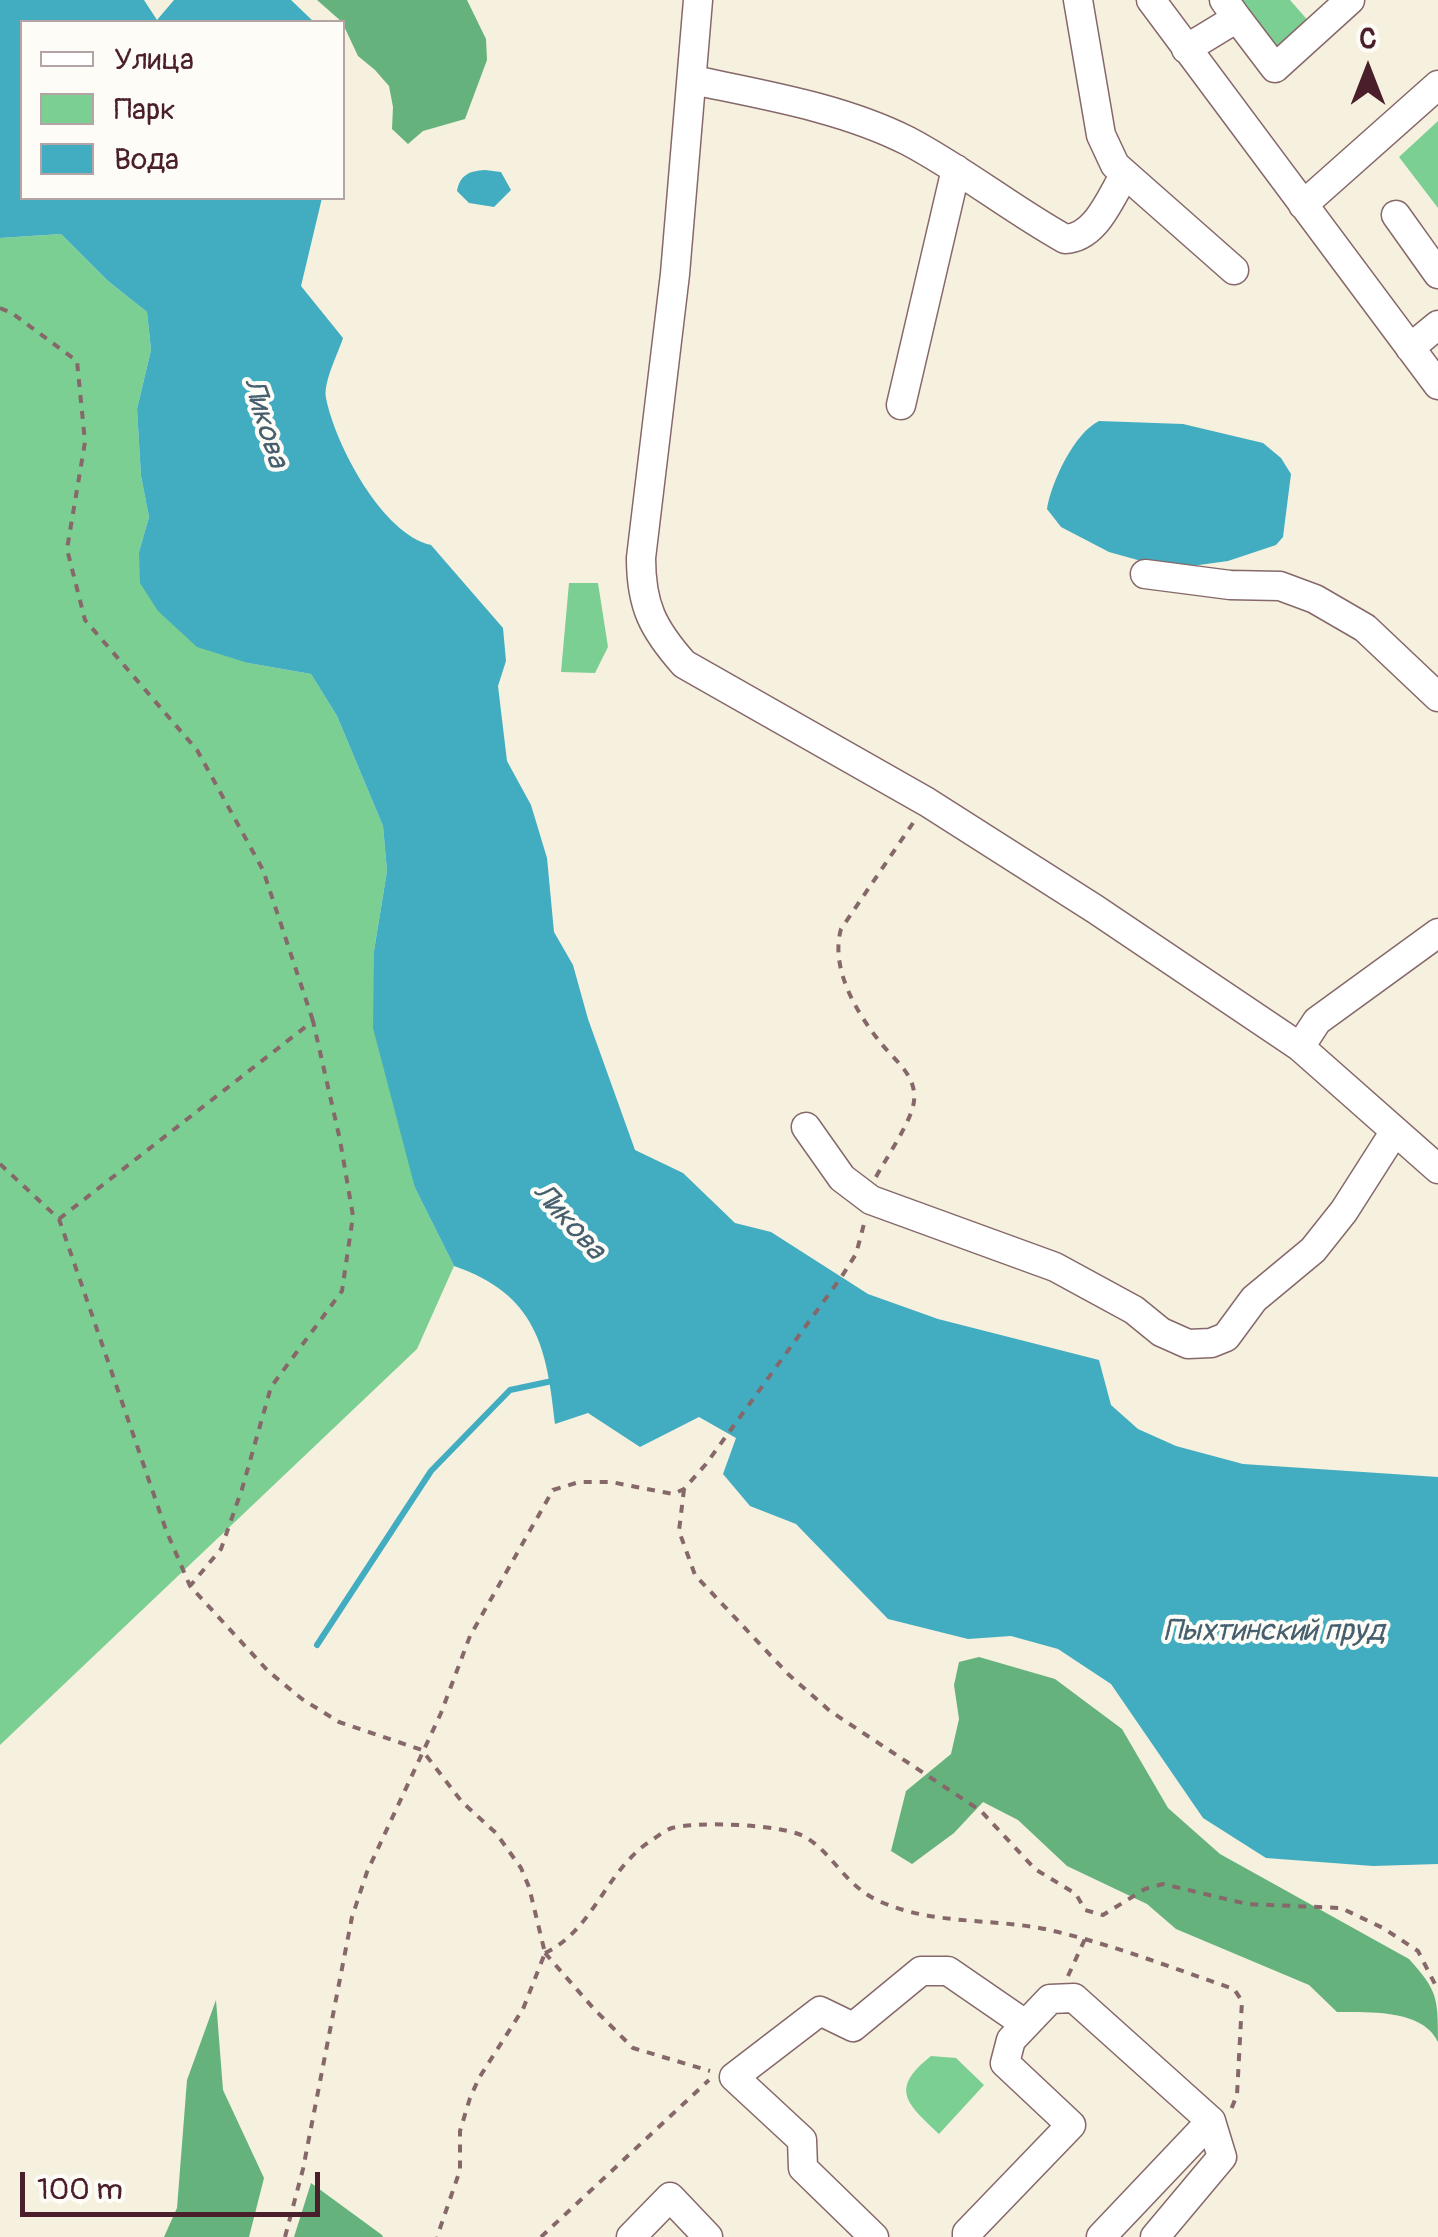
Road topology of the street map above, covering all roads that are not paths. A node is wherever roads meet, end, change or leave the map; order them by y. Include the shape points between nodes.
1 (698, 0) edge
2 (1078, 0) edge
3 (1151, 0) edge
4 (1350, 0) edge
5 (1230, 9) edge
6 (1186, 49) junction
7 (694, 80) junction
8 (1438, 84) edge
9 (956, 169) junction
10 (1124, 174) junction
11 (1303, 206) junction
12 (1396, 215) dead end
13 (1234, 270) dead end
14 (1438, 274) edge
15 (1438, 325) edge
16 (1410, 348) junction
17 (1438, 385) edge
18 (901, 405) dead end
19 (1145, 574) dead end
20 (1438, 697) edge
21 (1435, 940) edge
22 (1300, 1046) junction
23 (806, 1127) dead end
24 (1395, 1131) junction
25 (1438, 1168) edge
26 (1025, 2024) junction
27 (1210, 2120) junction
28 (631, 2237) edge
29 (708, 2237) edge
30 (874, 2237) edge
31 (967, 2237) edge
32 (1102, 2237) edge
33 (1154, 2237) edge

1 - 7 street
2 - 10 street via 1101,135
3 - 6 street
4 - 5 street via 1276,68
5 - 6 street
6 - 11 street
7 - 9 street via 844,117
7 - 22 street via 641,558 644,603 656,628 684,664 927,802
8 - 11 street
9 - 10 street via 1065,239 1084,236
9 - 18 street
10 - 13 street
11 - 16 street
12 - 14 street
15 - 16 street
16 - 17 street
19 - 20 street via 1280,586 1315,598 1365,628
21 - 22 street via 1318,1021
22 - 24 street
23 - 24 street via 842,1178 870,1200 1055,1268 1188,1344 1226,1337 1254,1300 1313,1250
24 - 25 street
26 - 27 street via 1050,1999 1074,1998
26 - 30 street via 948,1971 921,1971 853,2028 820,2011 734,2076 802,2140 803,2168
26 - 31 street via 1011,2040 1006,2063 1071,2125
27 - 32 street
27 - 33 street via 1222,2157
28 - 29 street via 670,2197

